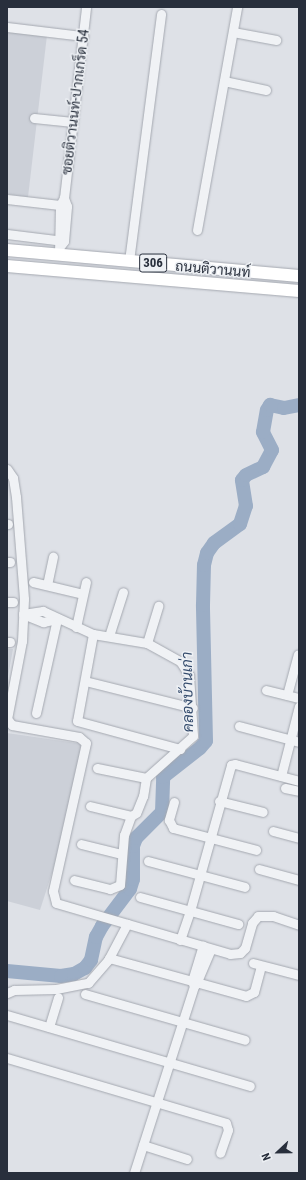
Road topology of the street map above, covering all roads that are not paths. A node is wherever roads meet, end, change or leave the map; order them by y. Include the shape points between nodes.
1 (86, 7) edge
2 (237, 7) edge
3 (161, 14) dead end
4 (7, 27) edge
5 (233, 32) junction
6 (82, 36) junction
7 (276, 40) dead end
8 (224, 81) junction
9 (266, 90) dead end
10 (34, 118) dead end
11 (73, 122) junction
12 (7, 199) edge
13 (62, 201) junction
14 (197, 230) dead end
15 (7, 234) edge
16 (60, 246) junction
17 (7, 250) edge
18 (128, 261) junction
19 (171, 265) junction
20 (7, 266) edge
21 (299, 276) edge
22 (169, 279) junction
23 (299, 291) edge
24 (7, 469) edge
25 (53, 557) dead end
26 (33, 582) dead end
27 (86, 582) dead end
28 (47, 585) junction
29 (123, 592) dead end
30 (83, 594) junction
31 (158, 606) dead end
32 (23, 614) junction
33 (57, 619) junction
34 (76, 626) junction
35 (93, 634) junction
36 (109, 636) junction
37 (147, 643) junction
38 (298, 654) dead end
39 (85, 682) junction
40 (266, 690) dead end
41 (287, 695) junction
42 (299, 698) edge
43 (299, 706) edge
44 (193, 708) junction
45 (36, 713) dead end
46 (239, 726) dead end
47 (295, 741) edge
48 (180, 749) junction
49 (97, 768) dead end
50 (281, 776) junction
51 (146, 778) junction
52 (299, 781) edge
53 (284, 788) dead end
54 (299, 792) edge
55 (219, 801) junction
56 (174, 802) dead end
57 (90, 806) dead end
58 (263, 812) dead end
59 (131, 816) junction
60 (273, 831) dead end
61 (210, 838) junction
62 (299, 838) edge
63 (81, 844) dead end
64 (256, 850) dead end
65 (121, 854) junction
66 (148, 861) dead end
67 (259, 869) dead end
68 (200, 876) junction
69 (74, 880) dead end
70 (299, 880) edge
71 (246, 887) dead end
72 (140, 898) dead end
73 (190, 911) junction
74 (125, 923) junction
75 (238, 924) dead end
76 (299, 925) edge
77 (180, 940) junction
78 (207, 947) junction
79 (110, 958) junction
80 (299, 975) edge
81 (195, 983) junction
82 (7, 993) edge
83 (85, 994) dead end
84 (58, 996) dead end
85 (7, 1015) edge
86 (181, 1022) junction
87 (50, 1028) junction
88 (245, 1040) dead end
89 (7, 1058) edge
90 (168, 1063) junction
91 (250, 1086) dead end
92 (156, 1104) junction
93 (143, 1145) junction
94 (220, 1153) dead end
95 (187, 1159) dead end
96 (134, 1173) edge

1 - 6 street, ซอยติวานนท์-ปากเกร็ด 54
2 - 5 street
3 - 18 street
4 - 6 street
5 - 7 street
5 - 8 street
6 - 11 street, ซอยติวานนท์-ปากเกร็ด 54
8 - 9 street
8 - 14 street
10 - 11 street
11 - 13 street, ซอยติวานนท์-ปากเกร็ด 54
12 - 13 street
13 - 16 street, ซอยติวานนท์-ปากเกร็ด 54
15 - 16 street
16 - 17 main road, ถนนติวานนท์ / 306
16 - 18 main road, ถนนติวานนท์ / 306
18 - 19 main road, ถนนติวานนท์ / 306
19 - 21 main road, ถนนติวานนท์ / 306
19 - 22 main road
20 - 22 main road, ถนนติวานนท์ / 306
22 - 23 main road, ถนนติวานนท์ / 306
24 - 32 street via 14,478
25 - 28 street
26 - 28 street
27 - 30 street
28 - 30 street
29 - 36 street
30 - 34 street
31 - 37 street
32 - 33 street via 43,622
32 - 74 street via 22,641 8,720 12,725 79,737 86,743 52,896 56,903
33 - 34 street
33 - 45 street
34 - 35 street
35 - 36 street
35 - 39 street
36 - 37 street
37 - 44 street via 186,667
38 - 41 street
39 - 44 street
39 - 48 street via 77,717 81,724
40 - 41 street
41 - 42 street
43 - 47 street
44 - 48 street via 193,736
46 - 47 street
47 - 50 street
48 - 51 street
49 - 51 street
50 - 52 street
50 - 55 street via 231,765
51 - 59 street via 143,796 136,813
53 - 54 street
55 - 58 street
55 - 61 street
56 - 61 street via 170,825
57 - 59 street
59 - 65 street
60 - 62 street
61 - 64 street
61 - 68 street
63 - 65 street
65 - 69 street via 120,885 114,889
66 - 68 street
67 - 70 street
68 - 71 street
68 - 73 street
72 - 73 street
73 - 75 street
73 - 77 street
74 - 77 street
74 - 79 street
76 - 78 street via 273,916 258,916 252,923 246,948 240,953 230,954
77 - 78 street
78 - 81 street
79 - 81 street
79 - 82 street via 88,983 56,989 14,990
80 - 81 street via 257,964 251,995
81 - 86 street
83 - 86 street
84 - 87 street
85 - 87 street
86 - 88 street
86 - 90 street
87 - 90 street
89 - 92 street
90 - 91 street
90 - 92 street
92 - 93 street
92 - 94 street via 226,1123 228,1130
93 - 95 street
93 - 96 street

